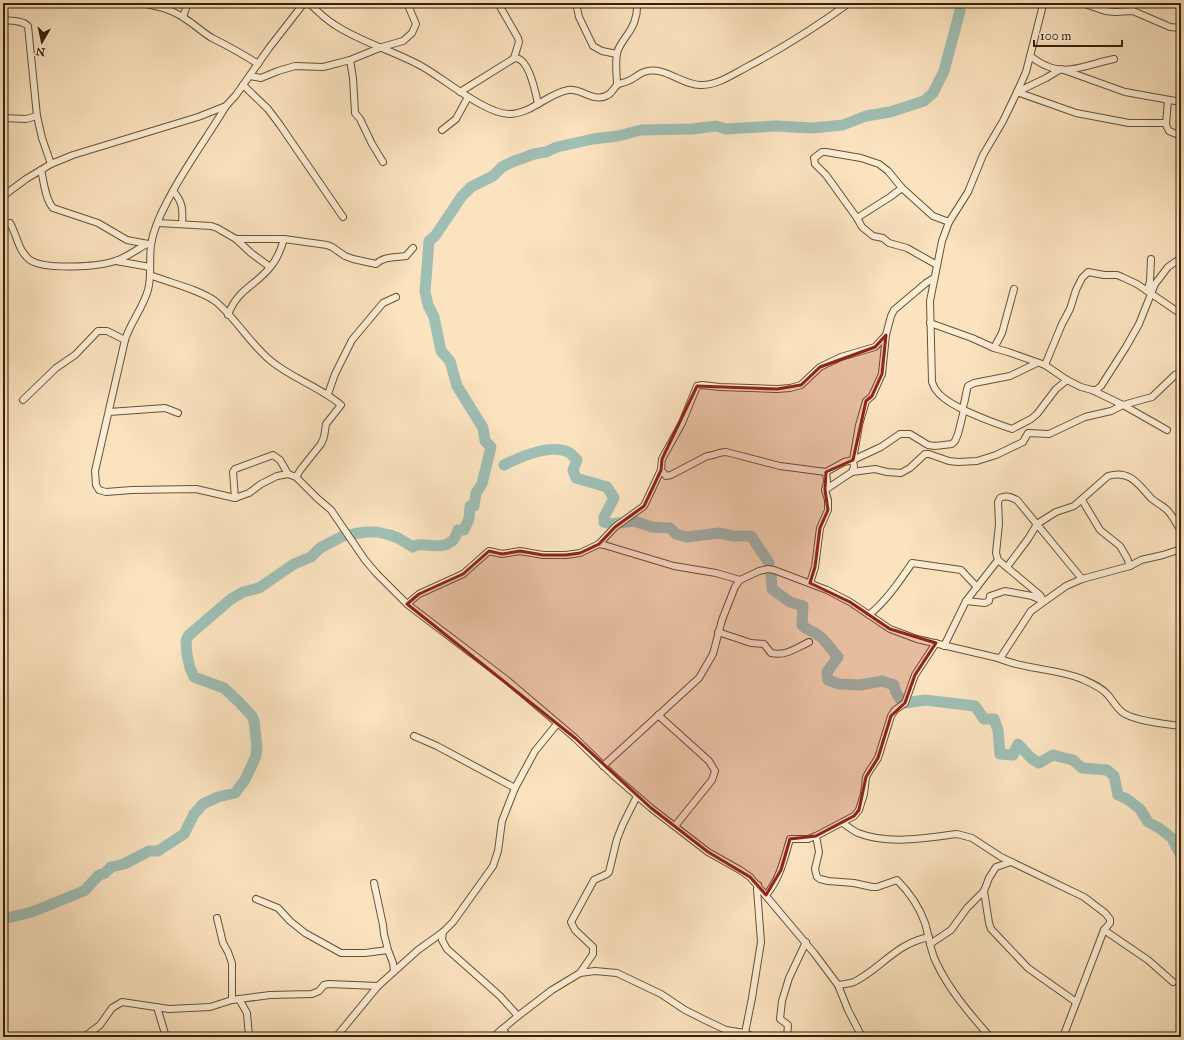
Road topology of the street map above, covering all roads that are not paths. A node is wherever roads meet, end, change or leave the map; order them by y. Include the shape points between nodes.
1 (141, 3) edge
2 (188, 3) edge
3 (304, 3) edge
4 (309, 3) edge
5 (407, 3) edge
6 (498, 3) edge
7 (576, 3) edge
8 (637, 3) edge
9 (849, 3) edge
10 (1042, 3) edge
11 (1082, 3) edge
12 (183, 17) junction
13 (3, 20) edge
14 (1181, 28) edge
15 (382, 47) junction
16 (617, 54) junction
17 (1030, 56) junction
18 (514, 58) junction
19 (1114, 59) dead end
20 (350, 60) junction
21 (258, 64) junction
22 (1061, 69) junction
23 (250, 76) junction
24 (617, 85) junction
25 (243, 86) junction
26 (460, 92) junction
27 (1017, 92) junction
28 (468, 97) junction
29 (1168, 100) junction
30 (1181, 102) edge
31 (538, 104) junction
32 (226, 106) junction
33 (37, 116) junction
34 (3, 118) edge
35 (1166, 123) junction
36 (442, 130) dead end
37 (1181, 136) edge
38 (383, 162) dead end
39 (50, 164) junction
40 (41, 170) junction
41 (902, 188) junction
42 (173, 191) junction
43 (3, 196) edge
44 (343, 217) dead end
45 (857, 218) junction
46 (949, 222) junction
47 (10, 223) dead end
48 (158, 223) junction
49 (182, 224) junction
50 (236, 239) junction
51 (284, 239) junction
52 (149, 244) junction
53 (412, 248) dead end
54 (1181, 258) edge
55 (1151, 259) dead end
56 (116, 261) junction
57 (937, 265) junction
58 (150, 267) junction
59 (270, 267) junction
60 (150, 275) junction
61 (934, 278) junction
62 (1014, 289) dead end
63 (1149, 292) junction
64 (396, 297) dead end
65 (1180, 311) edge
66 (228, 315) junction
67 (930, 323) junction
68 (886, 335) junction
69 (125, 340) junction
70 (994, 348) junction
71 (1037, 363) junction
72 (1045, 365) junction
73 (1181, 372) edge
74 (1067, 380) junction
75 (1092, 390) junction
76 (328, 394) junction
77 (23, 400) dead end
78 (1123, 405) junction
79 (963, 410) junction
80 (108, 412) junction
81 (178, 413) dead end
82 (1167, 430) dead end
83 (852, 460) junction
84 (661, 470) junction
85 (826, 472) junction
86 (852, 472) junction
87 (288, 474) junction
88 (296, 477) junction
89 (825, 490) junction
90 (235, 498) junction
91 (1082, 500) junction
92 (1038, 524) junction
93 (1181, 531) edge
94 (599, 544) junction
95 (1181, 549) edge
96 (998, 560) junction
97 (1130, 566) junction
98 (1008, 567) junction
99 (1082, 579) junction
100 (740, 580) junction
101 (810, 583) junction
102 (977, 587) junction
103 (966, 601) junction
104 (1043, 601) junction
105 (407, 604) junction
106 (869, 615) junction
107 (718, 632) junction
108 (810, 642) dead end
109 (936, 643) junction
110 (944, 646) junction
111 (998, 658) junction
112 (658, 715) junction
113 (557, 724) junction
114 (1181, 726) edge
115 (414, 736) dead end
116 (603, 766) junction
117 (515, 788) junction
118 (637, 796) junction
119 (842, 822) junction
120 (675, 826) junction
121 (816, 836) junction
122 (1011, 862) junction
123 (374, 883) dead end
124 (758, 885) junction
125 (984, 891) junction
126 (766, 895) junction
127 (256, 899) dead end
128 (217, 918) dead end
129 (1104, 930) junction
130 (443, 932) junction
131 (929, 937) junction
132 (806, 942) junction
133 (930, 944) junction
134 (388, 950) junction
135 (394, 971) junction
136 (580, 973) junction
137 (1173, 982) dead end
138 (838, 985) junction
139 (378, 986) junction
140 (239, 999) junction
141 (232, 1000) junction
142 (1076, 1002) junction
143 (157, 1007) junction
144 (518, 1016) junction
145 (502, 1029) junction
146 (745, 1033) junction
147 (89, 1036) edge
148 (166, 1037) edge
149 (249, 1037) edge
150 (336, 1037) edge
151 (493, 1037) edge
152 (509, 1037) edge
153 (754, 1037) edge
154 (787, 1037) edge
155 (862, 1037) edge
156 (990, 1037) edge
157 (1063, 1037) edge

1 - 12 street via 159,6
2 - 12 street
3 - 21 street
4 - 15 street via 344,31
5 - 15 street via 416,24 412,33 404,42
6 - 18 street via 518,38
7 - 16 street via 579,17 593,46
8 - 16 street via 635,21 620,44
9 - 24 street via 796,38 717,82 695,84 656,70 644,71
10 - 17 street
11 - 14 street via 1105,11 1133,11 1170,27
12 - 21 street via 212,38
13 - 33 street via 26,23 28,26
15 - 20 street
15 - 26 street via 423,67
16 - 24 street
17 - 22 street via 1048,67
17 - 27 street
18 - 26 street
18 - 31 street via 521,60 532,78
19 - 22 street via 1076,69
20 - 23 street via 323,66 294,66 261,78
20 - 38 street via 355,113
21 - 23 street
22 - 27 street
22 - 29 street via 1125,92
23 - 25 street
24 - 31 street via 605,97 597,98 577,90 569,90
25 - 32 street
25 - 44 street via 268,109
26 - 28 street
27 - 35 street via 1080,114 1129,123
27 - 46 street via 983,155 968,192
28 - 31 street via 502,113 518,113
28 - 36 street via 456,119
29 - 30 street
29 - 35 street
32 - 39 street
32 - 42 street
33 - 34 street via 26,119
33 - 39 street
35 - 37 street via 1169,130
39 - 40 street
40 - 43 street
40 - 52 street via 48,199 53,208 98,223 127,240
41 - 45 street
41 - 45 street via 884,168 873,161 826,152 816,155 815,164
41 - 46 street via 933,216
42 - 48 street
42 - 49 street via 181,201
45 - 57 street via 862,227 873,236 907,248
46 - 57 street
47 - 56 street via 23,252 40,264 97,266
48 - 49 street
48 - 52 street
49 - 50 street via 211,226
50 - 51 street
50 - 59 street
51 - 53 street via 327,245 345,256 376,264 385,258 407,256
51 - 59 street via 281,252
52 - 56 street
52 - 58 street
54 - 63 street via 1168,267
55 - 63 street
56 - 58 street
57 - 61 street
58 - 60 street
59 - 66 street via 237,298
60 - 66 street via 202,293
60 - 69 street via 144,301
61 - 67 street
61 - 68 street via 894,310
62 - 70 street via 1002,333
63 - 65 street
63 - 72 street via 1117,275 1090,271 1086,273 1076,290
63 - 75 street via 1139,324 1126,347 1101,386
64 - 76 street via 383,303 352,340
66 - 76 street via 254,346 272,362 313,388
67 - 70 street
67 - 79 street via 932,382 939,395
68 - 83 street via 882,374 872,396 866,401
68 - 84 street via 875,347 841,357 820,367 801,385 777,389 697,386 682,423 662,459
69 - 77 street via 107,331 98,331
69 - 80 street
70 - 71 street
71 - 72 street
71 - 79 street via 1010,376 968,386
72 - 74 street
73 - 78 street via 1152,398
74 - 75 street
74 - 79 street via 1056,389 1037,414 1012,429
75 - 78 street
76 - 88 street via 341,404 326,424 321,444
78 - 82 street
78 - 86 street via 1111,411 1085,417 1049,434 1028,433 1023,442 977,461 949,461 925,454 901,473 875,468
79 - 83 street via 958,434 952,444 928,445 910,434 900,434
80 - 81 street via 165,408
80 - 90 street via 95,471 99,490 106,492 196,489
83 - 85 street
83 - 86 street
84 - 85 street via 666,476 671,475 706,456 726,452 780,466
84 - 94 street via 644,506 620,522
85 - 89 street
86 - 89 street
87 - 88 street
87 - 90 street via 277,476 249,493
87 - 90 street via 280,460 273,455 235,469
88 - 105 street via 331,510 365,560
89 - 101 street via 828,510 820,528 815,567
91 - 92 street
91 - 93 street via 1108,476 1126,476 1138,483 1153,500 1168,510
91 - 97 street via 1100,530 1120,546
92 - 96 street via 1017,500 1004,496 1000,498 996,553
92 - 98 street
92 - 99 street
94 - 100 street via 674,566
94 - 105 street via 580,553 566,555 543,556 520,551 502,554 489,551 463,574 419,594
95 - 97 street via 1141,560
96 - 98 street
96 - 102 street
97 - 99 street
98 - 104 street via 1040,595
99 - 104 street
100 - 101 street via 768,569
100 - 107 street
101 - 106 street via 850,602
102 - 103 street
102 - 106 street via 961,570 912,562 894,589
103 - 104 street via 985,603 989,601 990,596 1005,591
103 - 110 street
104 - 111 street via 1031,611
105 - 113 street via 508,682
106 - 109 street via 890,629
107 - 108 street via 751,643 764,644 771,653 776,654 791,652
107 - 112 street via 713,654 699,678
109 - 110 street
109 - 119 street via 915,675 905,703 891,716 878,758 866,777 859,810 854,816
110 - 111 street
111 - 114 street via 1080,678 1100,688 1123,713
112 - 116 street
112 - 120 street via 709,761 715,771 712,780
113 - 116 street
113 - 117 street via 535,751
115 - 117 street
116 - 118 street
117 - 130 street via 502,821 493,866
118 - 120 street
118 - 136 street via 619,834 609,872 594,880 571,922 575,930 593,947 593,954
119 - 121 street
119 - 122 street via 857,832 892,840 957,834 972,838
120 - 124 street via 708,852 740,870
121 - 126 street via 808,839 790,839 781,870
121 - 131 street via 819,852 815,869 818,877 828,881 872,887 897,880 914,899
122 - 125 street via 996,867
122 - 129 street via 1096,905 1110,919
123 - 134 street
124 - 126 street
124 - 146 street via 762,942
125 - 133 street via 951,930
125 - 142 street via 988,924 991,928 1028,968
126 - 132 street
127 - 134 street via 278,908 305,933 341,953
128 - 141 street via 223,943 232,963
129 - 137 street via 1148,960
129 - 142 street
130 - 135 street
130 - 144 street via 442,940 447,949 500,996
131 - 133 street
131 - 138 street via 903,946 854,982
132 - 138 street
132 - 154 street via 782,1000 780,1020 788,1025
133 - 156 street via 949,985
134 - 135 street
135 - 139 street
136 - 144 street
136 - 146 street via 617,973 726,1030
138 - 155 street
139 - 140 street via 329,984 312,994
139 - 150 street
140 - 141 street
140 - 149 street via 247,1013
141 - 143 street via 210,1007 180,1010
142 - 157 street
143 - 147 street via 118,1003
143 - 148 street
144 - 145 street
145 - 151 street
145 - 152 street
146 - 153 street

